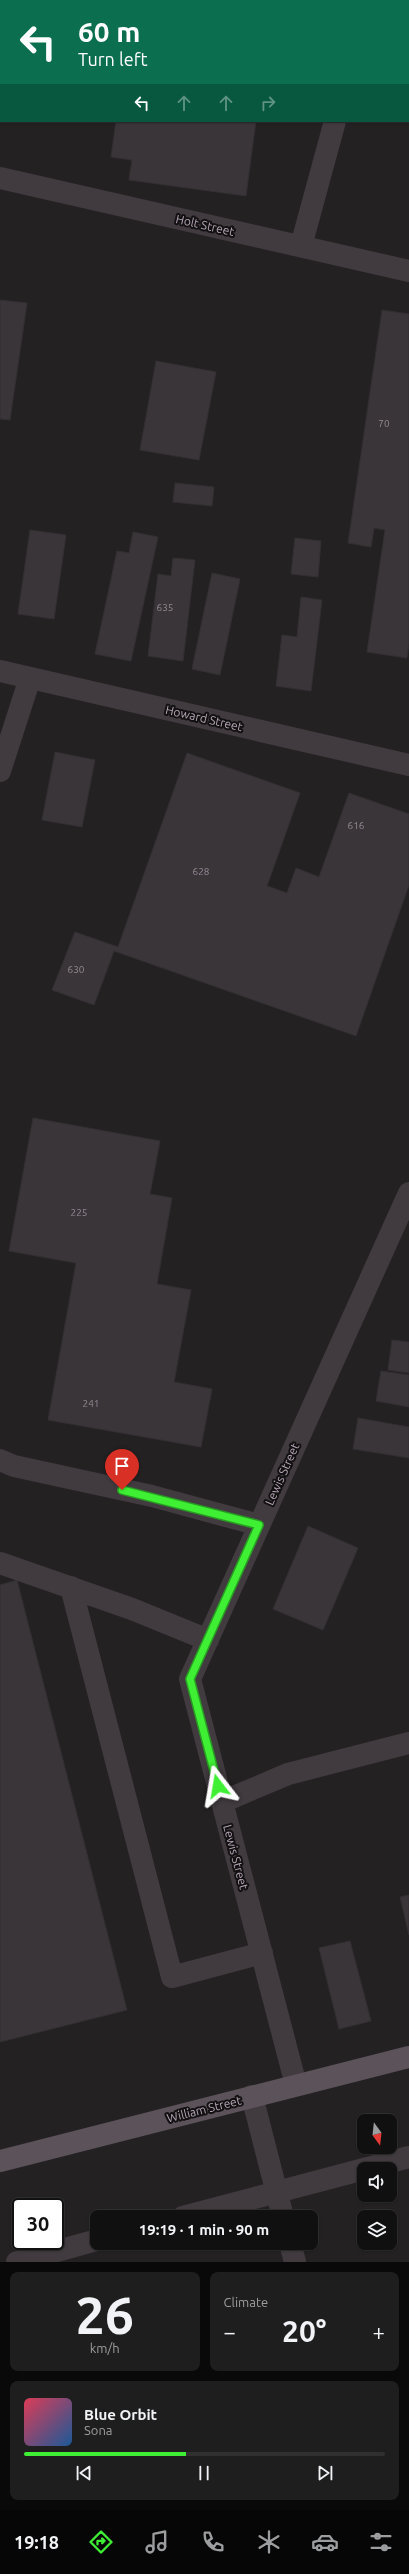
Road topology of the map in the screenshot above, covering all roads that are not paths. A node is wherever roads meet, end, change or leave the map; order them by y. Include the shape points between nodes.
1 (335, 122) edge
2 (0, 178) edge
3 (300, 246) junction
4 (409, 271) edge
5 (0, 671) edge
6 (30, 678) junction
7 (409, 765) edge
8 (0, 771) edge
9 (409, 1193) edge
10 (0, 1460) edge
11 (259, 1525) junction
12 (0, 1563) edge
13 (71, 1587) junction
14 (208, 1640) junction
15 (409, 1743) edge
16 (222, 1802) junction
17 (262, 1953) junction
18 (409, 2057) edge
19 (296, 2085) junction
20 (252, 2096) junction
21 (409, 2157) edge
22 (0, 2161) edge
23 (390, 2162) edge
24 (357, 2171) edge
25 (277, 2192) junction
26 (209, 2210) edge
27 (282, 2210) edge
28 (90, 2242) edge
29 (292, 2250) edge
30 (17, 2262) edge
31 (295, 2262) edge

1 - 3 street
2 - 3 street, Holt Street
3 - 4 street, Holt Street
5 - 6 street, Howard Street
6 - 7 street, Howard Street
6 - 8 street
9 - 11 street, Lewis Street
10 - 11 street via 14,1466 152,1496
11 - 14 street, Lewis Street
12 - 13 street
13 - 14 street
13 - 17 street via 172,1977
14 - 16 street, Lewis Street via 190,1679
15 - 16 street via 288,1774
16 - 17 street, Lewis Street
17 - 19 street, Lewis Street
18 - 19 main road, William Street
19 - 20 main road, William Street
20 - 22 main road, William Street
20 - 25 street
21 - 23 street
24 - 25 street
25 - 26 street
25 - 27 street
28 - 30 street
29 - 31 street

